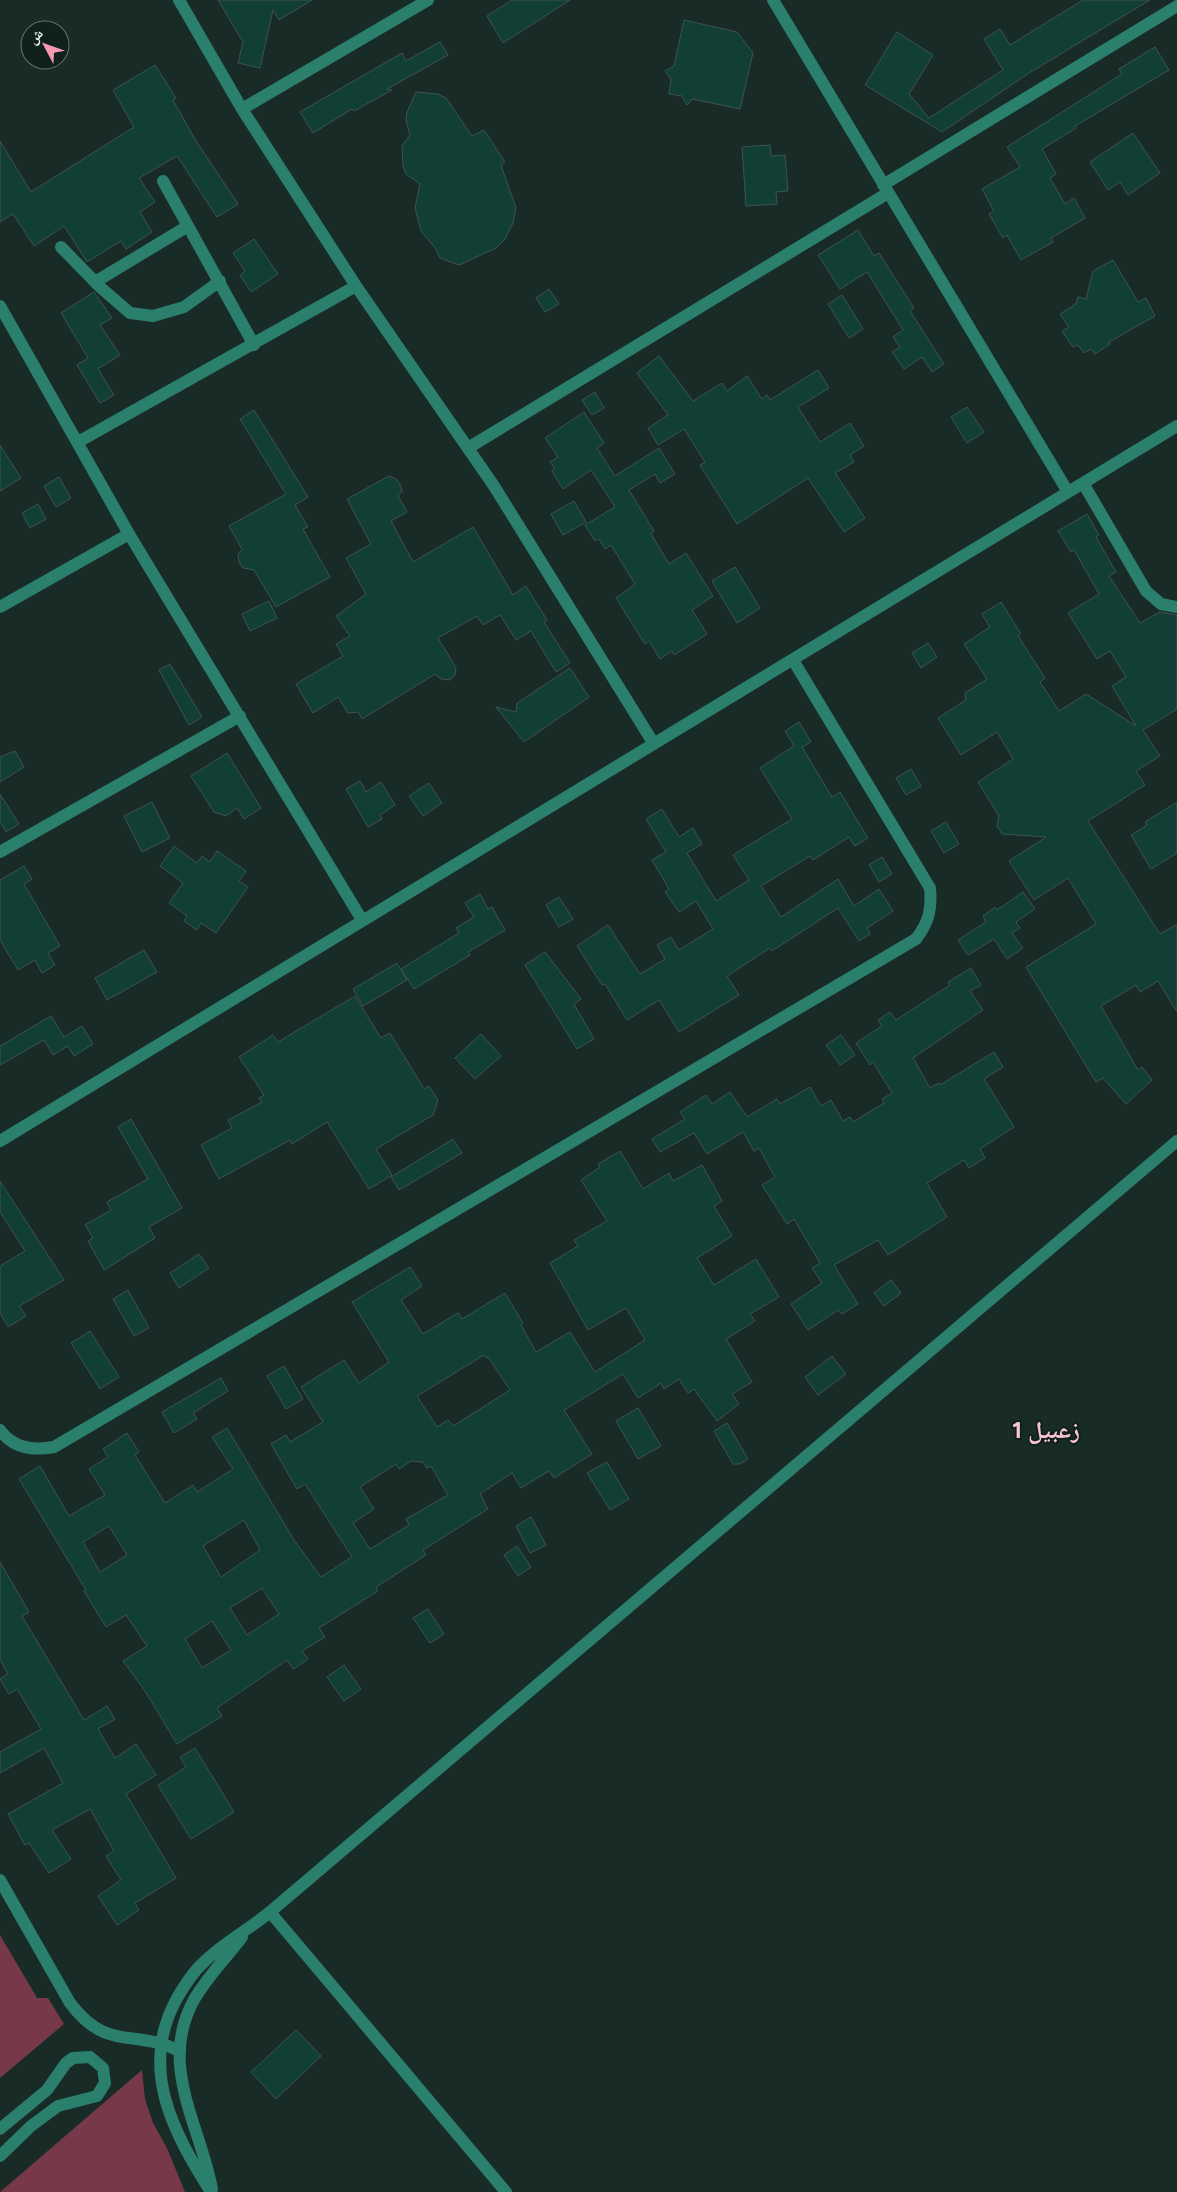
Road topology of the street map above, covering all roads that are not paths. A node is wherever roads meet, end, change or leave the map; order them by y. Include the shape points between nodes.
1 (179, 0) edge
2 (428, 0) edge
3 (773, 0) edge
4 (1177, 6) edge
5 (242, 110) junction
6 (163, 181) dead end
7 (885, 189) junction
8 (188, 226) junction
9 (61, 247) dead end
10 (220, 281) junction
11 (95, 282) junction
12 (356, 286) junction
13 (0, 306) edge
14 (254, 345) junction
15 (1177, 426) edge
16 (78, 442) junction
17 (468, 448) junction
18 (1083, 483) junction
19 (1068, 492) junction
20 (129, 534) junction
21 (1177, 607) edge
22 (0, 608) edge
23 (793, 660) junction
24 (240, 716) junction
25 (654, 744) junction
26 (0, 852) edge
27 (362, 920) junction
28 (0, 1141) edge
29 (1177, 1141) edge
30 (0, 1430) edge
31 (0, 1880) edge
32 (270, 1912) junction
33 (244, 1933) junction
34 (161, 2043) junction
35 (180, 2051) junction
36 (0, 2129) edge
37 (0, 2156) edge
38 (211, 2192) edge
39 (506, 2192) edge

1 - 5 street
2 - 5 street
3 - 7 street
4 - 7 street
5 - 12 street
6 - 8 street
7 - 17 street
7 - 19 street
8 - 10 street
8 - 11 street
9 - 11 street
10 - 11 street via 184,307 154,316 130,313
10 - 14 street
12 - 14 street
12 - 17 street
13 - 16 street
14 - 16 street
15 - 18 street
16 - 20 street
17 - 25 street
18 - 19 street
18 - 21 street via 1146,591 1161,604
19 - 23 street
20 - 22 street
20 - 24 street
23 - 25 street
23 - 30 street via 930,888 932,907 927,924 916,939 54,1447 37,1450 20,1446
24 - 26 street
24 - 27 street
25 - 27 street
27 - 28 street
29 - 32 street
31 - 34 street via 70,2003 82,2018 97,2030 116,2037
32 - 33 street
32 - 39 street
33 - 34 street via 222,1946 185,1984 169,2016
33 - 35 street via 194,1999
34 - 35 street
34 - 38 street via 160,2077 166,2104 184,2145
35 - 38 street via 182,2088 209,2173
36 - 37 street via 47,2090 73,2058 90,2057 103,2068 105,2083 97,2096 58,2106

